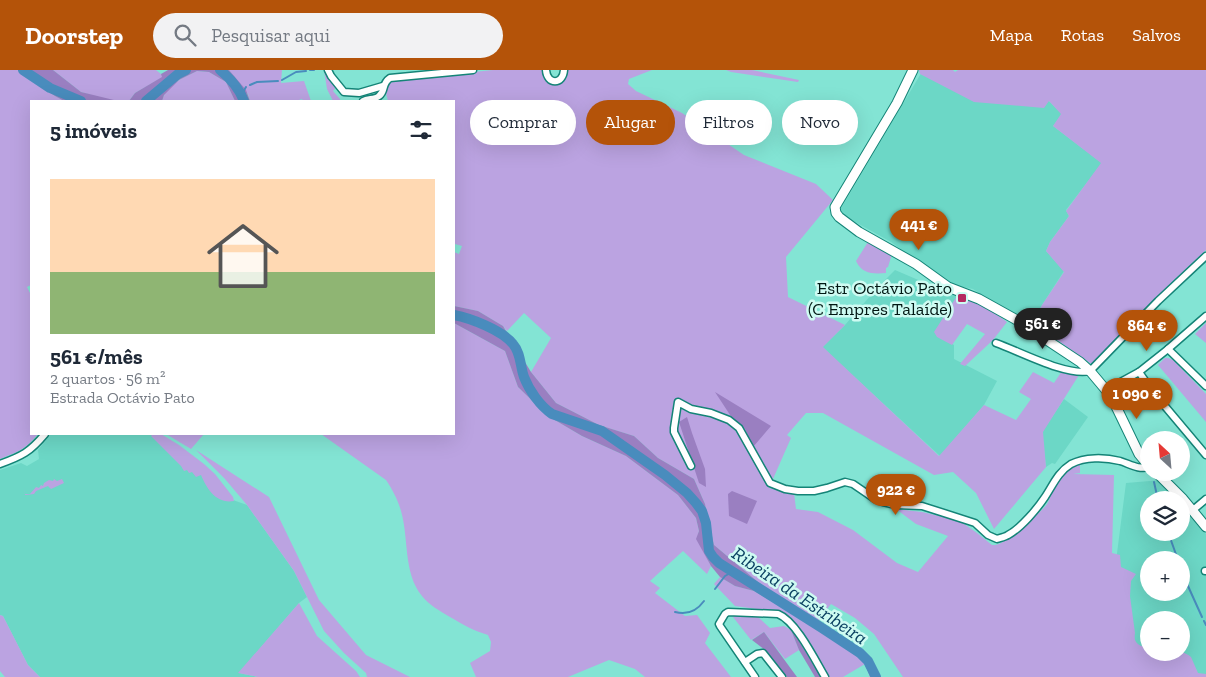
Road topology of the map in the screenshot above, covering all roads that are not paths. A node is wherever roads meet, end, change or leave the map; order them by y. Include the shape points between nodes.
1 (328, 70) edge
2 (473, 70) edge
3 (546, 70) edge
4 (564, 70) edge
5 (913, 70) edge
6 (383, 86) junction
7 (365, 100) edge
8 (1206, 256) edge
9 (1206, 316) edge
10 (996, 343) dead end
11 (1168, 349) junction
12 (1090, 371) junction
13 (1138, 372) junction
14 (1206, 386) edge
15 (1106, 390) junction
16 (44, 435) edge
17 (1140, 455) edge
18 (1206, 455) edge
19 (0, 464) edge
20 (691, 466) dead end
21 (1140, 468) edge
22 (1165, 481) edge
23 (1206, 498) edge
24 (1193, 510) junction
25 (1206, 527) edge
26 (745, 662) junction
27 (755, 677) edge
28 (782, 677) edge
29 (825, 677) edge

1 - 6 street via 344,92 359,93
2 - 6 street via 390,78
3 - 4 street via 548,78 553,81 561,78
5 - 12 street via 897,104 835,207 838,217 948,287 979,299 1015,319
6 - 7 street via 378,97
8 - 12 street via 1162,296
9 - 11 street
10 - 12 street via 1062,368 1084,373
11 - 13 street
11 - 14 street
12 - 15 street
13 - 15 street
13 - 18 street
15 - 17 street
16 - 19 street via 25,454
20 - 21 street via 674,432 678,402 729,420 739,428 770,483 785,489 814,491 845,482 875,500 902,506 922,506 975,523 997,539 1008,535 1026,520 1063,469 1073,463 1102,458
22 - 24 street
23 - 24 street
24 - 25 street
26 - 27 street
26 - 28 street via 763,653
26 - 29 street via 719,624 725,614 778,614 792,624

